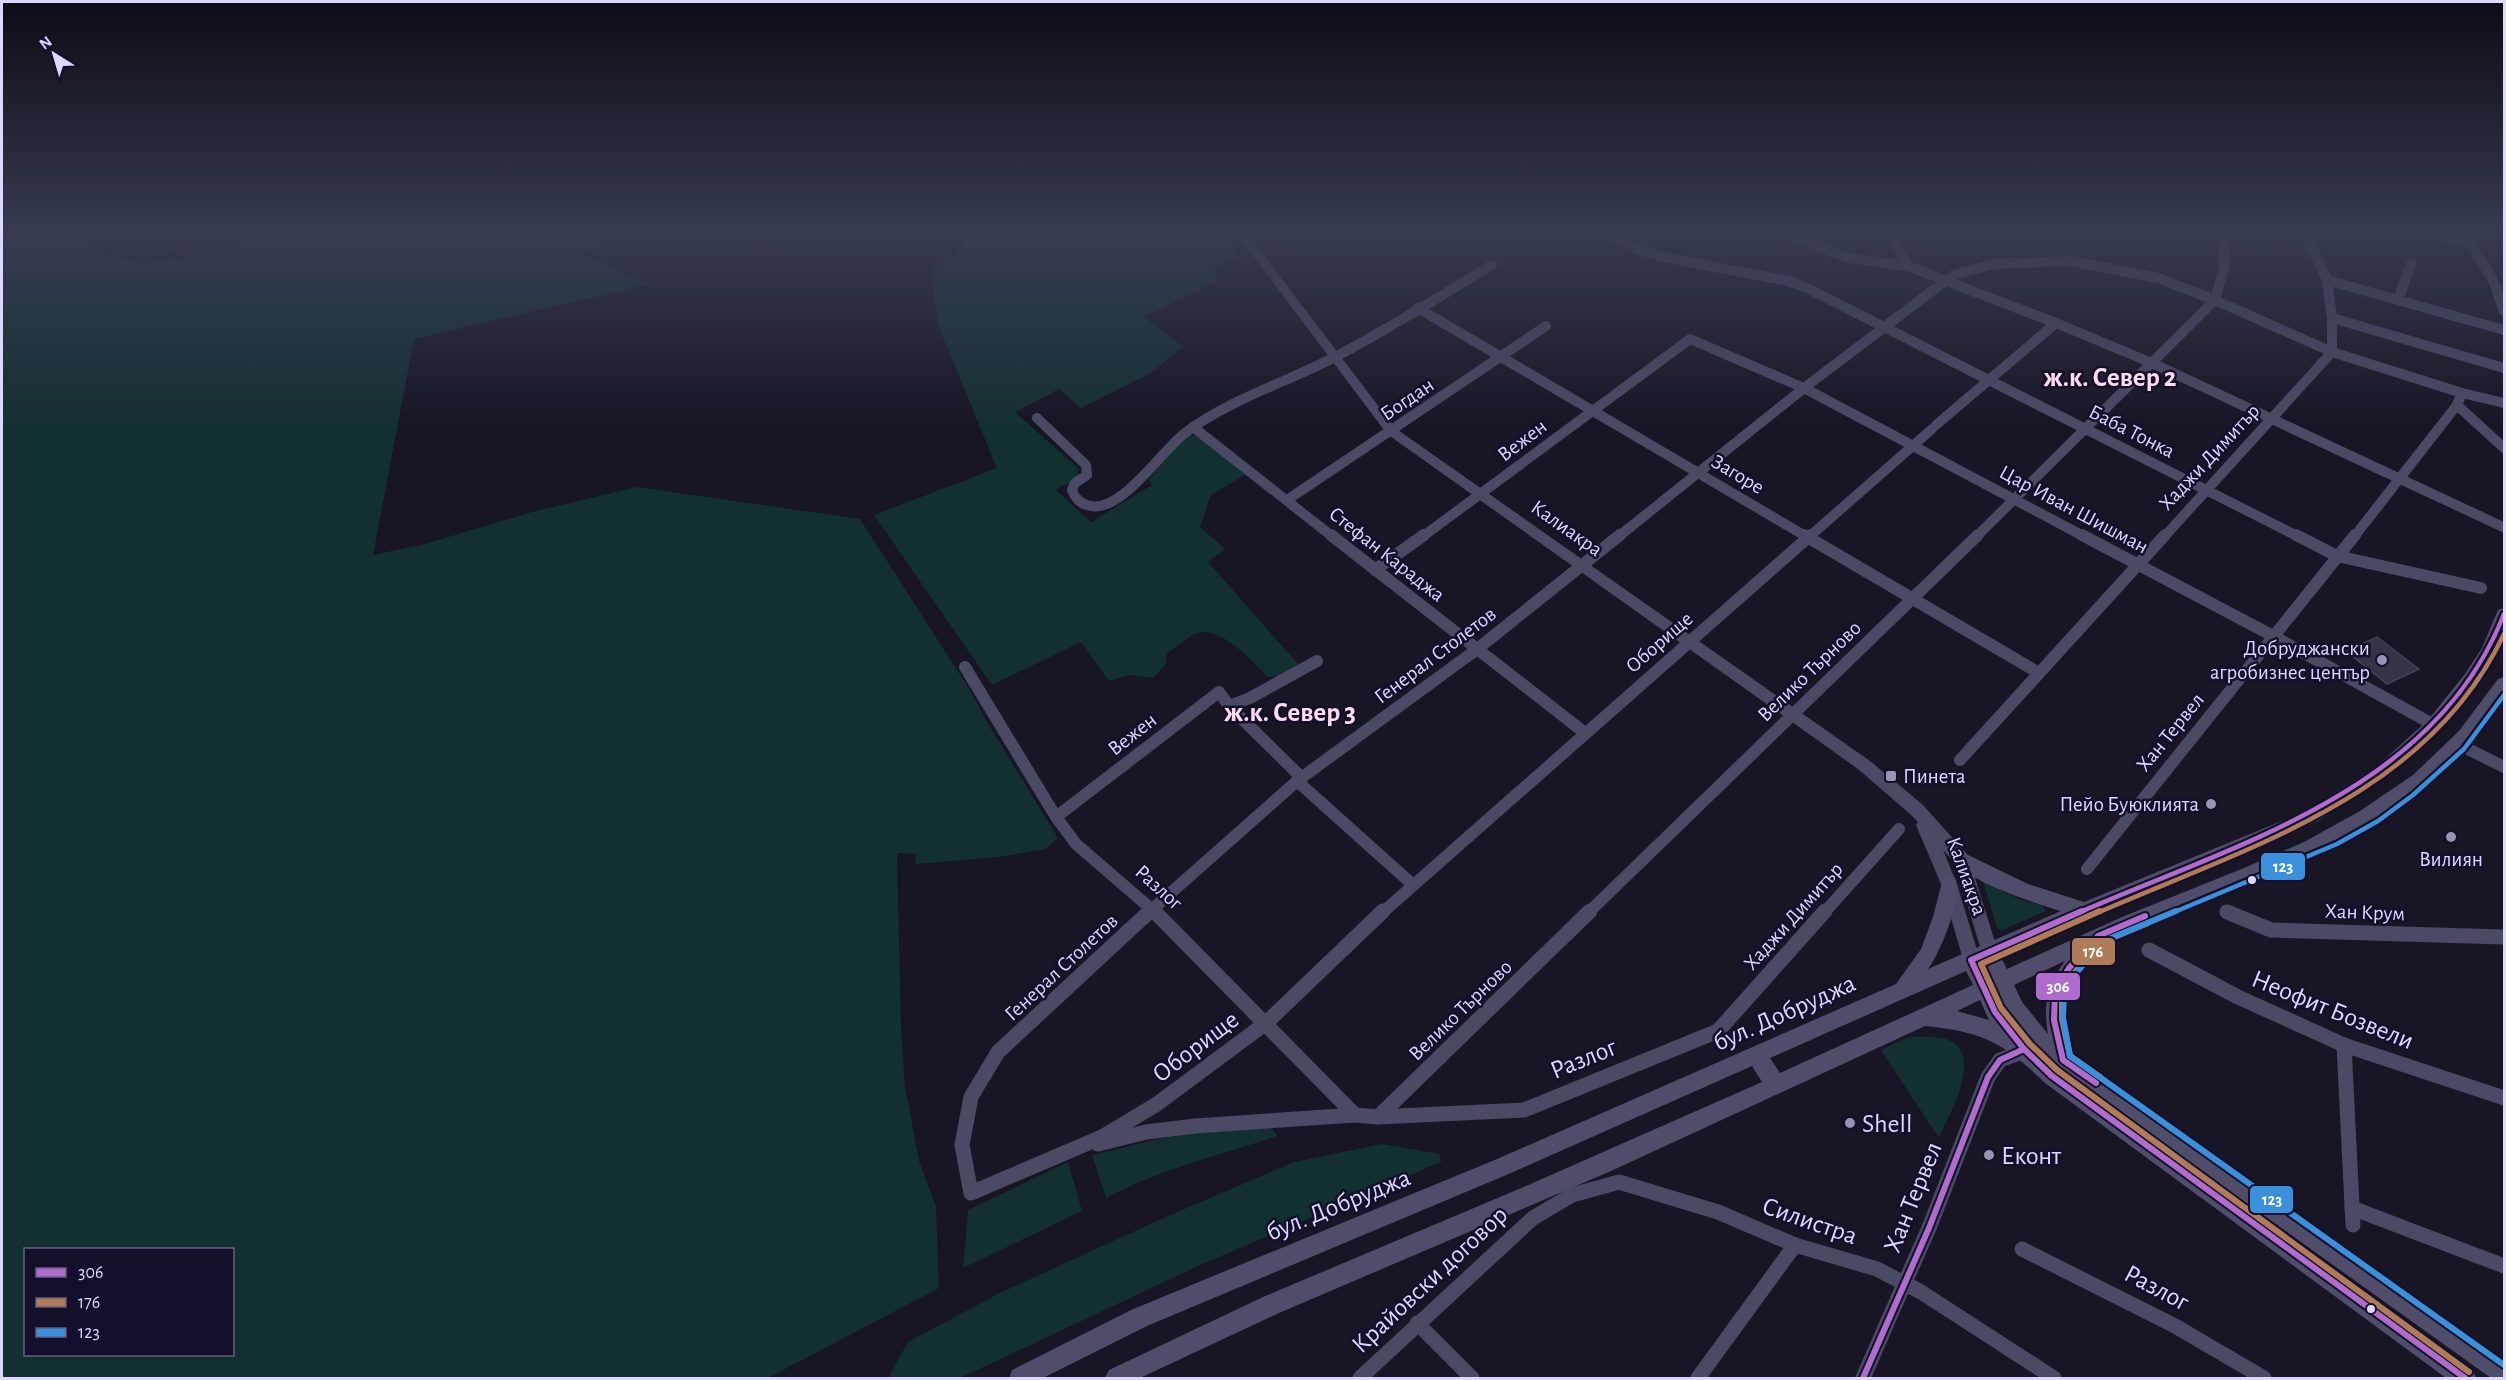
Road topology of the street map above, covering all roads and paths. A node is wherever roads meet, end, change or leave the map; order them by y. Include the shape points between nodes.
1 (1289, 297) edge
2 (1436, 297) edge
3 (1822, 297) edge
4 (1922, 297) edge
5 (1989, 297) edge
6 (2208, 297) edge
7 (2329, 297) edge
8 (2389, 297) edge
9 (2215, 300) junction
10 (2398, 300) joint
11 (1418, 308) junction
12 (2332, 318) junction
13 (2056, 323) junction
14 (1546, 326) dead end
15 (1884, 327) junction
16 (2505, 330) edge
17 (1690, 339) joint
18 (2332, 352) junction
19 (1334, 357) junction
20 (1501, 357) junction
21 (2152, 363) junction
22 (2505, 368) edge
23 (1989, 380) junction
24 (1804, 388) junction
25 (2462, 393) junction
26 (2505, 403) edge
27 (2457, 405) junction
28 (1594, 411) junction
29 (1036, 418) dead end
30 (2272, 420) junction
31 (1192, 427) junction
32 (2086, 428) junction
33 (1391, 431) junction
34 (1912, 446) junction
35 (2505, 448) edge
36 (1699, 473) junction
37 (2397, 479) junction
38 (2207, 490) junction
39 (1481, 495) junction
40 (1287, 500) junction
41 (2014, 500) junction
42 (2503, 527) edge
43 (1807, 538) junction
44 (2337, 556) junction
45 (2139, 564) junction
46 (1583, 566) junction
47 (1376, 570) junction
48 (2481, 588) dead end
49 (1912, 598) junction
50 (2505, 614) edge
51 (2275, 637) junction
52 (1689, 641) junction
53 (1476, 650) junction
54 (1317, 662) dead end
55 (965, 667) dead end
56 (2039, 673) junction
57 (2505, 683) edge
58 (1229, 706) junction
59 (1793, 714) junction
60 (2434, 725) junction
61 (1585, 733) junction
62 (2458, 744) junction
63 (1960, 760) dead end
64 (2505, 767) edge
65 (1300, 779) junction
66 (1916, 809) junction
67 (1056, 818) junction
68 (1899, 829) dead end
69 (1962, 860) junction
70 (2087, 869) dead end
71 (1412, 884) junction
72 (1949, 884) junction
73 (1152, 909) junction
74 (2084, 910) junction
75 (2228, 912) dead end
76 (2098, 936) junction
77 (2505, 937) edge
78 (2149, 950) dead end
79 (1989, 952) junction
80 (1971, 960) junction
81 (1992, 985) junction
82 (1902, 991) junction
83 (1921, 1017) junction
84 (1266, 1023) junction
85 (1718, 1031) joint
86 (2344, 1045) junction
87 (2024, 1049) junction
88 (1756, 1055) junction
89 (2063, 1060) junction
90 (1775, 1084) junction
91 (2505, 1098) edge
92 (1355, 1115) junction
93 (1378, 1117) junction
94 (1071, 1151) junction
95 (971, 1194) joint
96 (2352, 1208) junction
97 (1533, 1218) joint
98 (2353, 1225) dead end
99 (1795, 1245) junction
100 (2022, 1249) dead end
101 (2505, 1266) edge
102 (1417, 1323) junction
103 (2505, 1374) edge
104 (1020, 1378) edge
105 (1117, 1378) edge
106 (1360, 1378) edge
107 (1473, 1378) edge
108 (1698, 1378) edge
109 (1863, 1378) edge
110 (2054, 1378) edge
111 (2265, 1378) edge
112 (2465, 1378) edge

1 - 19 street, Калиакра
2 - 11 street
3 - 15 street, Баба Тонка
4 - 15 street, Генерал Столетов
5 - 13 street
6 - 9 street, Генерал Столетов
7 - 12 street
8 - 10 street
9 - 18 street, Генерал Столетов
9 - 21 street, Велико Търново
10 - 16 street
11 - 19 street
11 - 20 street, Загоре
12 - 18 street
12 - 22 street
13 - 21 street
13 - 23 street, Оборище
14 - 20 street, Богдан
15 - 23 street, Баба Тонка
15 - 24 street, Генерал Столетов
17 - 24 street, Цар Иван Шишман
17 - 28 street, Вежен
18 - 25 street, Генерал Столетов
18 - 30 street, Хаджи Димитър
19 - 31 street
19 - 33 street, Калиакра
20 - 28 street, Загоре
20 - 33 street, Богдан
21 - 30 street
21 - 32 street, Велико Търново
23 - 32 street, Баба Тонка
23 - 34 street, Оборище
24 - 34 street, Цар Иван Шишман
24 - 36 street, Генерал Столетов
25 - 26 street, Генерал Столетов
25 - 27 street, Хан Тервел
27 - 35 street
27 - 37 street, Хан Тервел
28 - 36 street, Загоре
28 - 39 street, Вежен
29 - 31 street via 1086,465 1087,475 1071,490 1085,506 1093,508 1123,495
30 - 37 street
30 - 38 street, Хаджи Димитър
31 - 40 street, Стефан Караджа
32 - 38 street, Баба Тонка
32 - 41 street, Велико Търново
33 - 39 street, Калиакра
33 - 40 street, Богдан
34 - 41 street, Цар Иван Шишман
34 - 43 street, Оборище
36 - 43 street, Загоре
36 - 46 street, Генерал Столетов
37 - 42 street
37 - 44 street, Хан Тервел
38 - 44 street, Баба Тонка
38 - 45 street, Хаджи Димитър
39 - 46 street, Калиакра
39 - 47 street, Вежен
40 - 47 street, Стефан Караджа
41 - 45 street, Цар Иван Шишман
41 - 49 street, Велико Търново
43 - 49 street, Загоре
43 - 52 street, Оборище
44 - 48 street, Баба Тонка
44 - 51 street, Хан Тервел
45 - 51 street, Цар Иван Шишман
45 - 56 street, Хаджи Димитър
46 - 52 street, Калиакра
46 - 53 street, Генерал Столетов
47 - 53 street, Стефан Караджа
49 - 56 street, Загоре
49 - 59 street, Велико Търново
50 - 60 main road, бул. Добруджа via 2489,650
51 - 60 street, Цар Иван Шишман
51 - 70 street, Хан Тервел
52 - 59 street, Калиакра
52 - 61 street, Оборище
53 - 61 street, Стефан Караджа
53 - 65 street, Генерал Столетов
54 - 58 street
55 - 67 street, Разлог
56 - 63 street, Хаджи Димитър
57 - 62 main road
58 - 65 street, Вежен
58 - 67 street, Вежен via 1219,692
59 - 66 street, Калиакра
59 - 93 street, Велико Търново
60 - 74 main road, бул. Добруджа via 2383,771 2312,816
61 - 71 street, Оборище
62 - 64 street
62 - 76 main road via 2408,789 2334,837
65 - 71 street
65 - 73 street, Генерал Столетов
66 - 69 street, Калиакра
66 - 72 street, Калиакра
67 - 73 street, Разлог via 1076,844
68 - 85 street, Хаджи Димитър
69 - 74 main road via 2019,891
69 - 79 street, Калиакра
71 - 84 street, Оборище
72 - 80 street, Калиакра
72 - 82 main road via 1929,952
73 - 84 street, Разлог
73 - 95 street, Генерал Столетов via 998,1052 971,1097 962,1144
74 - 79 main road, бул. Добруджа
75 - 77 street, Хан Крум via 2271,930
76 - 81 main road
76 - 89 main road via 2055,992 2054,1020
78 - 86 street, Неофит Бозвели via 2238,997
79 - 80 main road, бул. Добруджа
79 - 81 main road
80 - 81 main road
80 - 82 main road, бул. Добруджа
81 - 83 main road
81 - 87 main road via 1995,1012
81 - 89 main road via 2034,1035
82 - 88 main road, бул. Добруджа
83 - 87 main road via 1987,1028
83 - 90 main road
84 - 92 street, Разлог
84 - 94 street, Оборище via 1157,1104
85 - 93 street, Разлог via 1524,1110
86 - 91 street, Неофит Бозвели
86 - 96 street
87 - 89 street
87 - 109 street, Хан Тервел, bridge via 2000,1060 1988,1077 1929,1228
87 - 112 main road via 2052,1076
88 - 90 main road
88 - 104 main road, бул. Добруджа via 1504,1166 1139,1318
89 - 103 main road
90 - 105 main road
92 - 93 street, Разлог
92 - 94 street, Разлог via 1166,1130
94 - 95 street, Оборище
96 - 98 street
96 - 101 street
97 - 99 street, Силистра via 1572,1195 1619,1182 1718,1212
97 - 102 street, Крайовски договор
99 - 108 street
99 - 110 street, Силистра via 1877,1269 1921,1292
100 - 111 street, Разлог via 2147,1309
102 - 106 street, Крайовски договор
102 - 107 street

